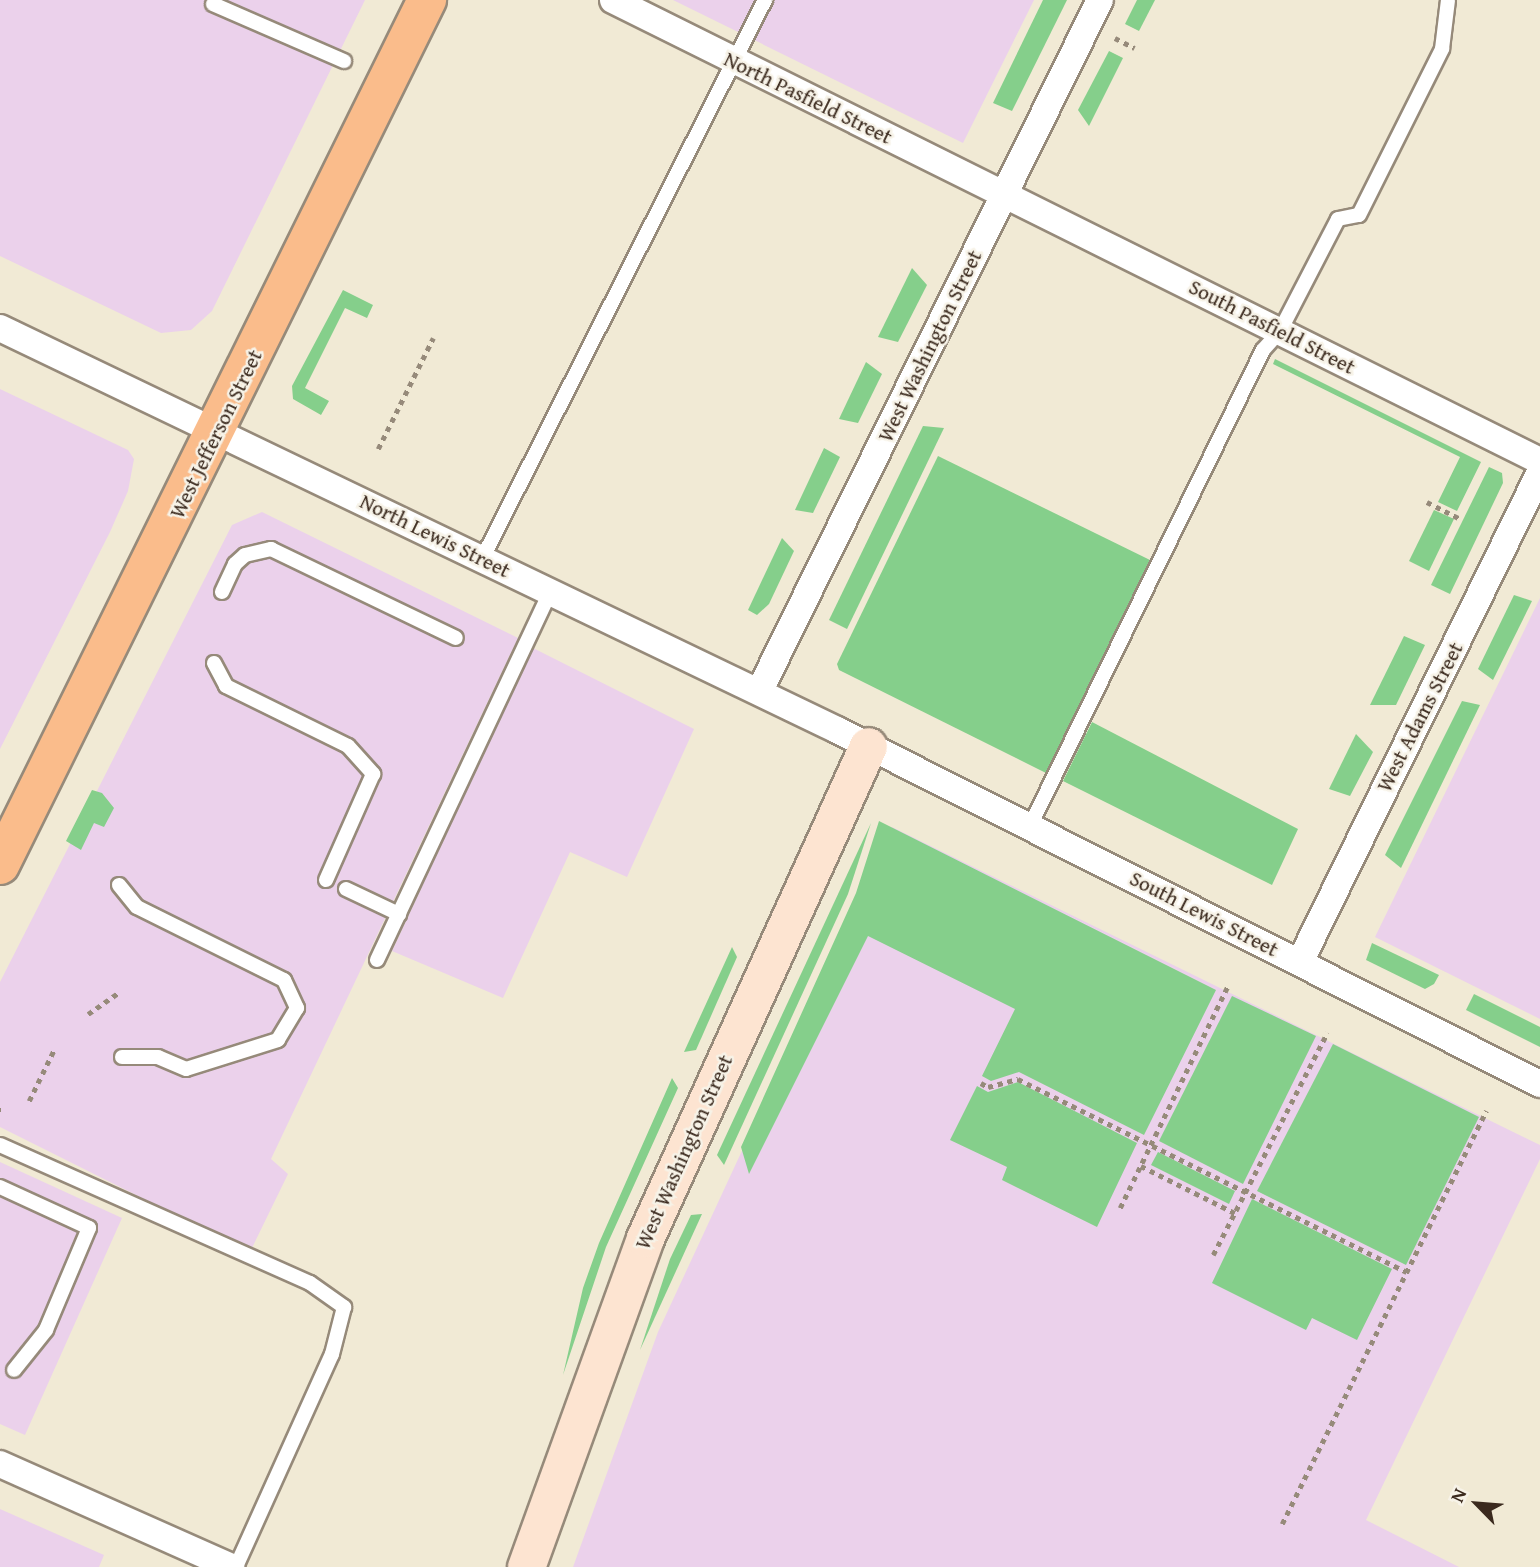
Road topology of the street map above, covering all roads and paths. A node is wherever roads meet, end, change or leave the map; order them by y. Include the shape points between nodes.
1 (427, 0) edge
2 (613, 0) edge
3 (765, 0) edge
4 (1100, 0) edge
5 (1448, 0) edge
6 (213, 4) dead end
7 (1115, 38) dead end
8 (1135, 48) dead end
9 (344, 61) dead end
10 (733, 61) junction
11 (1004, 194) junction
12 (0, 328) edge
13 (1280, 331) junction
14 (433, 338) dead end
15 (218, 430) junction
16 (377, 449) dead end
17 (1540, 461) edge
18 (1540, 472) edge
19 (1427, 502) dead end
20 (1459, 518) dead end
21 (482, 559) junction
22 (222, 592) dead end
23 (550, 592) junction
24 (456, 638) dead end
25 (214, 663) dead end
26 (759, 692) junction
27 (868, 746) junction
28 (1029, 828) junction
29 (0, 865) edge
30 (326, 880) dead end
31 (119, 884) dead end
32 (346, 889) dead end
33 (399, 914) junction
34 (377, 960) dead end
35 (1300, 962) junction
36 (1228, 984) dead end
37 (120, 992) dead end
38 (88, 1014) dead end
39 (1327, 1033) dead end
40 (54, 1050) dead end
41 (122, 1057) dead end
42 (981, 1083) dead end
43 (1540, 1084) edge
44 (29, 1101) dead end
45 (1486, 1111) dead end
46 (1151, 1144) junction
47 (0, 1145) edge
48 (1141, 1166) junction
49 (0, 1187) edge
50 (1246, 1192) junction
51 (1120, 1208) dead end
52 (1235, 1213) junction
53 (1213, 1255) dead end
54 (1407, 1272) junction
55 (14, 1370) dead end
56 (0, 1464) edge
57 (1282, 1524) dead end
58 (231, 1567) edge
59 (236, 1567) edge
60 (526, 1567) edge

1 - 15 main road, West Jefferson Street
2 - 10 street, North Pasfield Street
3 - 10 lane
4 - 11 street, West Washington Street
5 - 13 lane via 1442,49 1359,215 1338,219
6 - 9 lane
7 - 8 path
10 - 11 street, North Pasfield Street
10 - 21 lane
11 - 13 street, South Pasfield Street
11 - 26 street, West Washington Street
12 - 15 street, North Lewis Street
13 - 17 street, South Pasfield Street
13 - 28 lane via 1264,350
14 - 16 path
15 - 21 street, North Lewis Street
15 - 29 main road, West Jefferson Street
18 - 35 street, West Adams Street
19 - 20 path
21 - 23 street, North Lewis Street
22 - 24 lane via 235,564 245,555 271,549
23 - 26 street, North Lewis Street
23 - 33 lane
25 - 30 lane via 226,685 348,746 373,774
26 - 27 street, North Lewis Street
27 - 28 street, South Lewis Street
27 - 60 street, West Washington Street via 645,1238
28 - 35 street, South Lewis Street
31 - 41 lane via 137,907 284,980 297,1008 278,1040 186,1069 158,1056
32 - 33 lane
33 - 34 lane
35 - 43 street, South Lewis Street
36 - 46 path
37 - 38 path
39 - 50 path
40 - 44 path
42 - 46 path via 988,1087 1018,1079
45 - 54 path
46 - 48 path
46 - 50 path
47 - 59 lane via 310,1283 344,1307 332,1354
48 - 51 path
48 - 52 path
49 - 55 lane via 89,1228 46,1330
50 - 52 path
50 - 54 path
52 - 53 path
54 - 57 path
56 - 58 street

